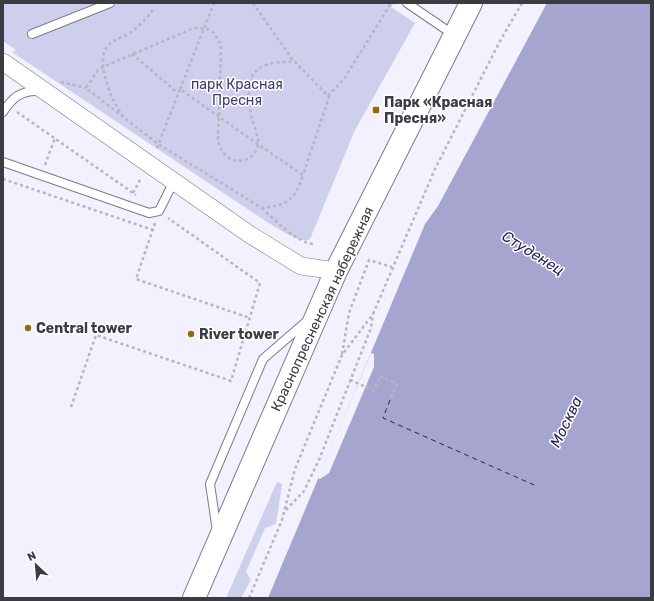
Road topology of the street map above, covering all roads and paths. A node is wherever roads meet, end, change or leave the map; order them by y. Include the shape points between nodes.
1 (110, 3) edge
2 (214, 3) edge
3 (253, 3) edge
4 (392, 3) edge
5 (407, 3) edge
6 (471, 3) edge
7 (522, 3) edge
8 (153, 10) dead end
9 (204, 28) junction
10 (32, 34) dead end
11 (455, 35) junction
12 (132, 54) junction
13 (3, 62) edge
14 (295, 62) junction
15 (103, 67) junction
16 (180, 89) junction
17 (178, 93) junction
18 (49, 94) junction
19 (328, 96) junction
20 (5, 109) edge
21 (219, 116) junction
22 (123, 117) junction
23 (158, 144) junction
24 (258, 145) junction
25 (157, 148) dead end
26 (3, 162) edge
27 (143, 175) dead end
28 (303, 175) junction
29 (3, 179) edge
30 (174, 181) junction
31 (133, 193) junction
32 (262, 208) junction
33 (159, 211) junction
34 (153, 230) junction
35 (314, 244) dead end
36 (392, 267) junction
37 (336, 271) junction
38 (319, 310) junction
39 (373, 314) junction
40 (250, 318) junction
41 (342, 355) junction
42 (350, 380) junction
43 (390, 400) dead end
44 (72, 407) dead end
45 (284, 511) junction
46 (218, 542) junction
47 (194, 598) edge
48 (249, 598) edge

1 - 10 lane
2 - 9 path
3 - 14 path
4 - 19 path via 344,79
5 - 11 lane
6 - 11 main road, Краснопресненская набережная
7 - 36 path via 435,168
8 - 15 path via 136,29 114,39 104,52
9 - 12 path via 194,28
9 - 16 path
9 - 21 path via 214,33 221,45
11 - 37 main road, Краснопресненская набережная
12 - 15 path
12 - 17 path
13 - 18 street
14 - 19 path
14 - 24 path via 267,64 258,68 249,83 249,98
15 - 22 path via 111,96
15 - 22 path via 86,88
16 - 17 path
16 - 21 path
17 - 23 path
18 - 20 lane via 28,91 16,96
18 - 30 street
19 - 28 path
20 - 31 path
21 - 24 path
21 - 24 path via 219,146 225,156 236,162 242,161 251,156
22 - 23 path
23 - 25 path
23 - 32 path
24 - 28 path
26 - 33 lane via 149,212
27 - 31 path
28 - 32 path via 291,198 281,206
29 - 34 path
30 - 33 lane
30 - 37 street via 249,234 301,266
31 - 33 path
32 - 35 path via 298,238 307,244
33 - 34 path
33 - 40 path via 260,282
34 - 40 path via 136,279
36 - 39 path
36 - 41 path via 369,260 349,313
37 - 38 main road, Краснопресненская набережная
38 - 46 main road, Краснопресненская набережная
38 - 46 lane via 264,359 210,484
39 - 41 path
39 - 42 path via 371,328
40 - 44 path via 231,381 96,335
41 - 45 path via 295,469
42 - 43 path, bridge via 374,390 380,376 397,384
42 - 45 path via 304,491
45 - 48 path
46 - 47 main road, Краснопресненская набережная

